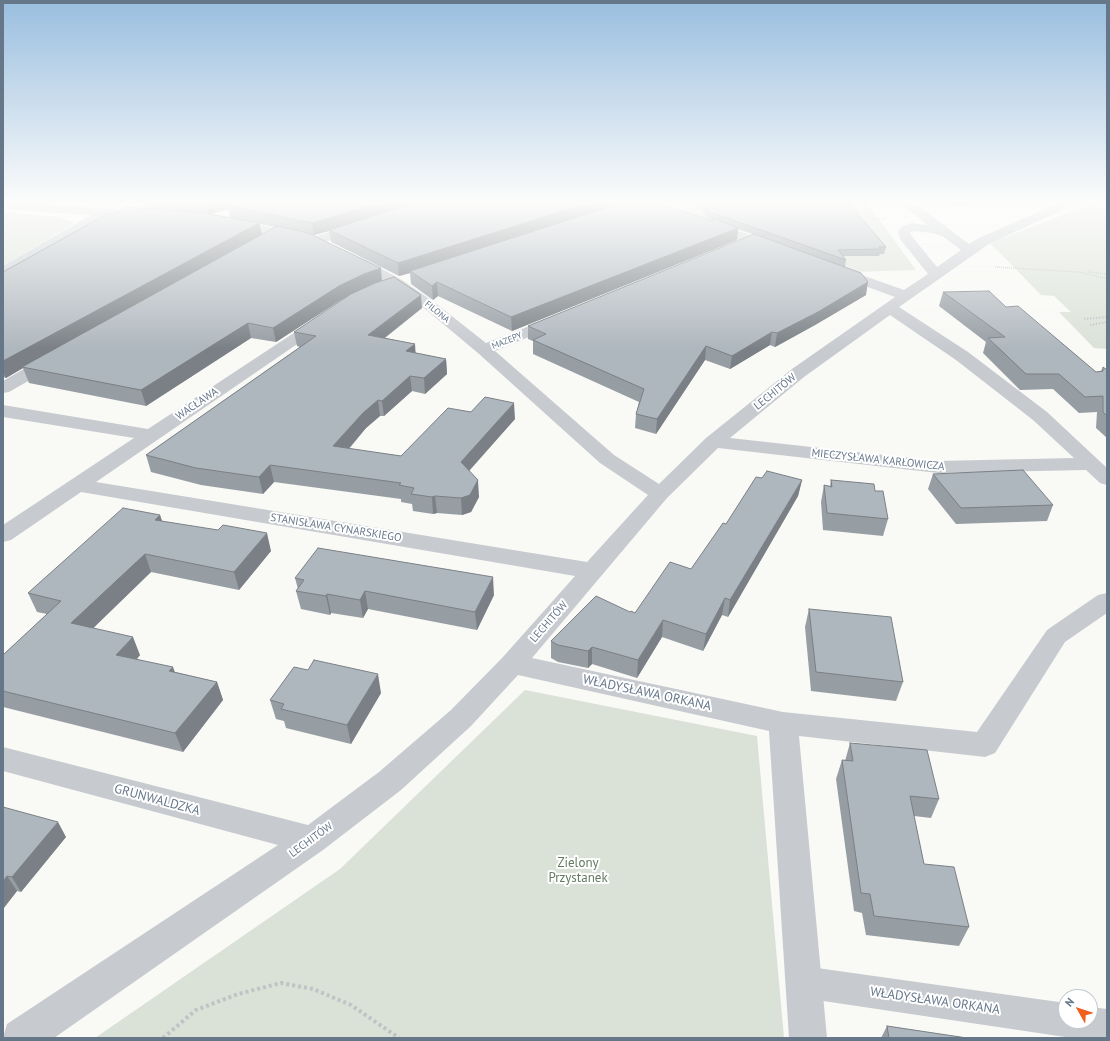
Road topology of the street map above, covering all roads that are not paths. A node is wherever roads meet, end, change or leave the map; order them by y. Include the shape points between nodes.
1 (968, 251) edge
2 (37, 252) edge
3 (337, 252) edge
4 (784, 252) edge
5 (919, 252) edge
6 (788, 253) edge
7 (831, 269) edge
8 (3, 272) edge
9 (936, 275) junction
10 (404, 281) junction
11 (377, 290) edge
12 (898, 302) junction
13 (333, 313) edge
14 (571, 314) edge
15 (484, 350) junction
16 (65, 353) edge
17 (3, 388) edge
18 (3, 411) edge
19 (150, 436) junction
20 (713, 442) junction
21 (1092, 464) junction
22 (1107, 479) edge
23 (78, 485) junction
24 (660, 494) junction
25 (3, 535) edge
26 (593, 570) junction
27 (1107, 601) edge
28 (512, 664) junction
29 (783, 723) junction
30 (3, 759) edge
31 (312, 840) junction
32 (803, 982) junction
33 (1058, 1019) edge
34 (21, 1038) edge
35 (808, 1038) edge

1 - 9 street, LECHITÓW
2 - 8 street
3 - 10 street, FILONA
4 - 6 street
5 - 9 street
7 - 12 street
9 - 12 street, LECHITÓW
10 - 11 street
10 - 15 street, FILONA
12 - 20 street, LECHITÓW via 798,373
12 - 21 street via 962,356 1034,411
13 - 19 street, WACŁAWA
14 - 15 street, MAZEPY
15 - 24 street, FILONA via 607,459
16 - 17 street
18 - 19 street
19 - 23 street, WACŁAWA
20 - 21 street, MIECZYSŁAWA KARŁOWICZA via 938,467
20 - 24 street, LECHITÓW
21 - 22 street
23 - 25 street, WACŁAWA
23 - 26 street, STANISŁAWA CYNARSKIEGO
24 - 26 street, LECHITÓW
26 - 28 street, LECHITÓW
27 - 29 street, WŁADYSŁAWA ORKANA via 1056,636 985,745
28 - 29 street, WŁADYSŁAWA ORKANA
28 - 31 street, LECHITÓW via 461,718 390,781
29 - 32 street
30 - 31 street, GRUNWALDZKA
31 - 34 street, LECHITÓW
32 - 33 lane, WŁADYSŁAWA ORKANA
32 - 35 street

